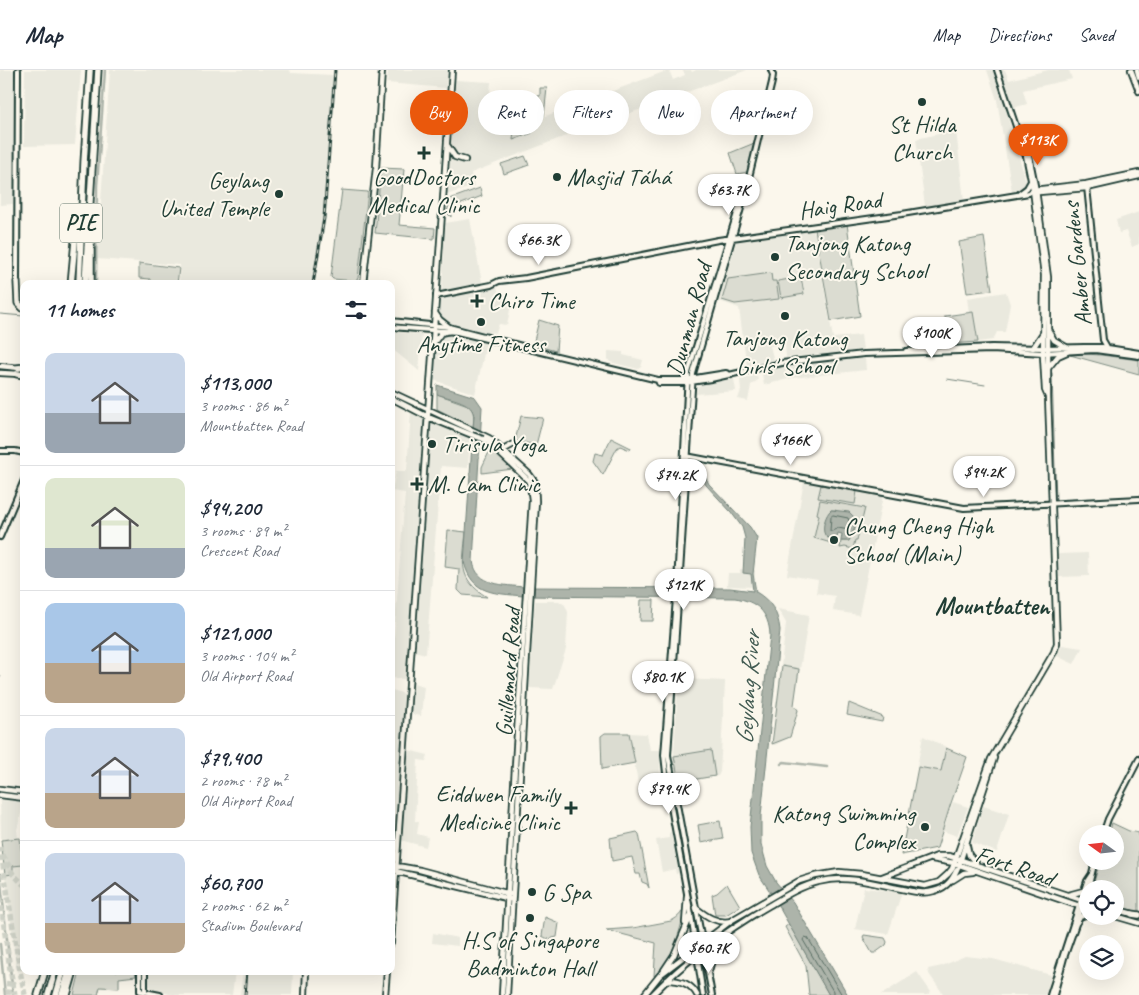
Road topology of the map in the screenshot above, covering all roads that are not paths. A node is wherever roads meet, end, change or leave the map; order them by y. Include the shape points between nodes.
1 (18, 70) edge
2 (90, 70) edge
3 (98, 70) edge
4 (382, 70) edge
5 (452, 70) edge
6 (771, 70) edge
7 (999, 70) edge
8 (1131, 70) edge
9 (1137, 70) edge
10 (1139, 77) edge
11 (1139, 91) edge
12 (1011, 107) junction
13 (446, 144) junction
14 (465, 160) dead end
15 (84, 162) junction
16 (1139, 175) edge
17 (1031, 181) junction
18 (1087, 186) junction
19 (1034, 191) junction
20 (1050, 192) junction
21 (1018, 195) junction
22 (1038, 204) junction
23 (89, 208) junction
24 (730, 239) junction
25 (71, 280) edge
26 (79, 280) edge
27 (84, 280) edge
28 (91, 280) edge
29 (363, 280) edge
30 (17, 282) joint
31 (436, 296) junction
32 (20, 305) edge
33 (434, 312) junction
34 (395, 322) edge
35 (395, 327) edge
36 (433, 327) junction
37 (1046, 328) junction
38 (449, 329) junction
39 (1103, 340) junction
40 (432, 346) junction
41 (1098, 347) junction
42 (1033, 348) junction
43 (1109, 349) junction
44 (1066, 350) junction
45 (1045, 351) junction
46 (864, 354) junction
47 (1139, 354) edge
48 (0, 366) edge
49 (20, 371) edge
50 (20, 371) edge
51 (1048, 371) junction
52 (0, 373) edge
53 (690, 380) junction
54 (395, 394) edge
55 (1048, 397) junction
56 (395, 400) edge
57 (429, 409) junction
58 (428, 417) junction
59 (472, 432) junction
60 (514, 444) dead end
61 (503, 450) junction
62 (0, 451) edge
63 (20, 452) edge
64 (686, 456) junction
65 (20, 490) edge
66 (1139, 499) edge
67 (1051, 504) junction
68 (0, 537) edge
69 (529, 585) junction
70 (677, 598) junction
71 (995, 754) junction
72 (1139, 759) edge
73 (0, 789) edge
74 (20, 792) edge
75 (0, 794) edge
76 (20, 797) edge
77 (1106, 825) edge
78 (966, 845) junction
79 (958, 861) junction
80 (979, 865) junction
81 (397, 868) junction
82 (977, 872) junction
83 (878, 877) junction
84 (951, 881) junction
85 (395, 893) edge
86 (1079, 893) edge
87 (1067, 895) junction
88 (510, 896) junction
89 (687, 896) junction
90 (1079, 899) edge
91 (1079, 907) edge
92 (696, 908) junction
93 (1079, 910) edge
94 (1079, 911) edge
95 (1124, 912) edge
96 (1132, 914) joint
97 (691, 915) junction
98 (1139, 915) edge
99 (1079, 918) edge
100 (1124, 918) edge
101 (732, 920) junction
102 (1076, 922) junction
103 (1139, 922) edge
104 (728, 930) junction
105 (682, 934) junction
106 (703, 942) junction
107 (696, 948) junction
108 (704, 950) junction
109 (697, 955) junction
110 (709, 971) junction
111 (44, 975) edge
112 (54, 975) edge
113 (62, 975) edge
114 (68, 975) edge
115 (73, 975) edge
116 (140, 975) edge
117 (146, 975) edge
118 (306, 975) edge
119 (388, 975) edge
120 (660, 975) junction
121 (667, 980) junction
122 (712, 989) junction
123 (149, 994) edge
124 (38, 995) edge
125 (48, 995) edge
126 (56, 995) edge
127 (62, 995) edge
128 (66, 995) edge
129 (160, 995) edge
130 (305, 995) edge
131 (385, 995) edge
132 (502, 995) edge
133 (507, 995) edge
134 (644, 995) edge
135 (652, 995) edge
136 (697, 995) edge
137 (703, 995) edge
138 (712, 995) edge
139 (1052, 995) edge

1 - 30 street
2 - 15 highway, PIE
3 - 23 highway, PIE
4 - 29 main road via 376,168
5 - 13 main road
6 - 24 street, Dunman Road via 772,82
7 - 12 street
8 - 11 main road
9 - 10 main road
12 - 17 street
12 - 19 street via 1029,156
13 - 14 main road via 455,157
13 - 31 main road
15 - 25 highway
15 - 26 highway, PIE
16 - 18 main road
17 - 19 street
17 - 21 street
18 - 19 main road
18 - 20 main road
18 - 39 street, Amber Gardens
19 - 20 main road
19 - 21 street, Haig Road
19 - 22 main road
19 - 37 main road via 1044,275
20 - 22 main road via 1041,197
21 - 24 street, Haig Road
22 - 37 main road via 1048,272
23 - 27 highway, PIE
23 - 28 highway
24 - 31 street, Haig Road
24 - 53 street, Dunman Road
30 - 32 highway
31 - 33 main road
33 - 36 main road
33 - 38 main road
34 - 36 street
35 - 36 street
36 - 38 street
36 - 40 main road
37 - 42 main road
37 - 44 main road
37 - 45 main road
38 - 40 main road via 440,333
38 - 53 street via 535,348 658,380 659,383
39 - 41 street
39 - 43 street
40 - 57 main road
41 - 43 street
41 - 44 street
42 - 45 street
42 - 46 street
43 - 47 street
44 - 45 street
44 - 47 street
44 - 51 main road via 1054,359
45 - 46 street
45 - 51 main road
45 - 55 main road via 1045,390
46 - 53 street via 782,363 726,377
48 - 49 main road
50 - 52 main road
51 - 55 main road
53 - 64 street, Dunman Road
54 - 57 main road, Guillemard Road
55 - 67 main road
56 - 58 main road, Guillemard Road
57 - 58 main road
57 - 59 main road, Guillemard Road
58 - 59 main road, Guillemard Road
58 - 81 main road
59 - 61 main road, Guillemard Road via 490,438
59 - 69 main road, Guillemard Road, bridge via 487,441 530,485
60 - 61 main road
61 - 69 main road, Guillemard Road via 535,482
62 - 63 street
64 - 67 street via 964,508
64 - 70 street, Dunman Road
65 - 68 street
66 - 67 street
67 - 71 main road via 1057,643
69 - 88 main road, Guillemard Road
70 - 89 street via 664,755
70 - 92 street via 668,759
71 - 78 main road
71 - 79 main road
72 - 77 street
73 - 74 main road
75 - 76 main road
78 - 79 main road
78 - 80 main road via 969,855
79 - 80 main road, Fort Road
79 - 82 main road, Fort Road
79 - 83 main road, Fort Road via 940,856
79 - 83 main road via 946,877 929,886
79 - 84 main road
80 - 87 main road, Fort Road
81 - 85 main road
81 - 88 main road
82 - 84 main road via 964,873
82 - 91 main road, Fort Road
83 - 101 main road via 826,873 799,881
84 - 104 main road via 939,890 924,892 861,880 817,882 774,902
86 - 87 main road
87 - 90 main road, Fort Road
88 - 132 main road, Guillemard Road
88 - 133 main road, Guillemard Road
89 - 97 street
89 - 105 main road
92 - 101 main road via 712,919 721,922
92 - 106 street
93 - 139 street
94 - 102 street
95 - 96 main road
96 - 98 highway
97 - 105 main road
97 - 107 street
99 - 102 main road
100 - 103 main road
101 - 106 main road
102 - 139 street
104 - 108 main road
104 - 110 main road via 717,945
105 - 120 main road via 674,955
106 - 107 main road
106 - 108 street
107 - 109 street
107 - 120 main road
108 - 109 main road
108 - 110 street
109 - 121 main road
109 - 137 street
110 - 122 street
111 - 124 highway
112 - 125 highway
113 - 126 highway
114 - 127 highway
115 - 128 highway
116 - 123 street via 140,991
117 - 123 street
118 - 130 main road
119 - 131 main road
120 - 134 main road
121 - 135 main road
121 - 136 main road via 686,983
122 - 137 street
122 - 138 street
123 - 129 street

